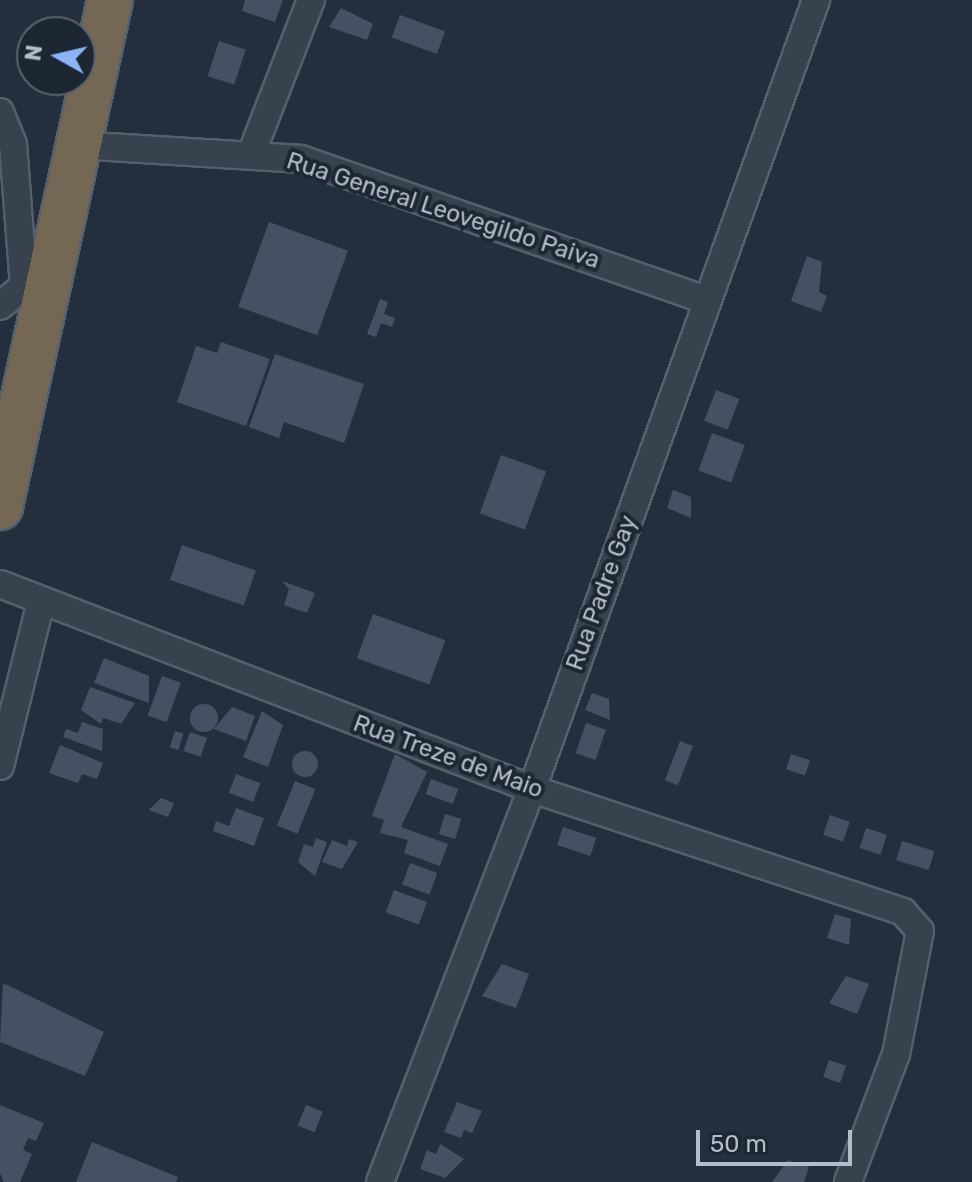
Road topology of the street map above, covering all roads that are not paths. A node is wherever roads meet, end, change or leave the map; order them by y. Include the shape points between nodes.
1 (110, 0) edge
2 (311, 0) edge
3 (816, 0) edge
4 (0, 112) edge
5 (78, 145) junction
6 (252, 152) junction
7 (35, 288) junction
8 (706, 300) junction
9 (0, 306) edge
10 (0, 507) edge
11 (0, 584) edge
12 (41, 601) junction
13 (0, 766) edge
14 (532, 789) junction
15 (380, 1182) edge
16 (848, 1182) edge

1 - 5 highway
2 - 6 street
3 - 8 street, Rua Padre Gay
4 - 7 street via 13,144
5 - 6 street, Rua General Leovegildo Paiva
5 - 7 highway
6 - 8 street, Rua General Leovegildo Paiva via 301,159
7 - 9 street
7 - 10 highway
8 - 14 street, Rua Padre Gay
11 - 12 street, Rua Treze de Maio
12 - 13 street
12 - 14 street, Rua Treze de Maio
14 - 15 street, Rua Padre Gay
14 - 16 street, Rua Treze de Maio via 903,912 920,931 896,1054

